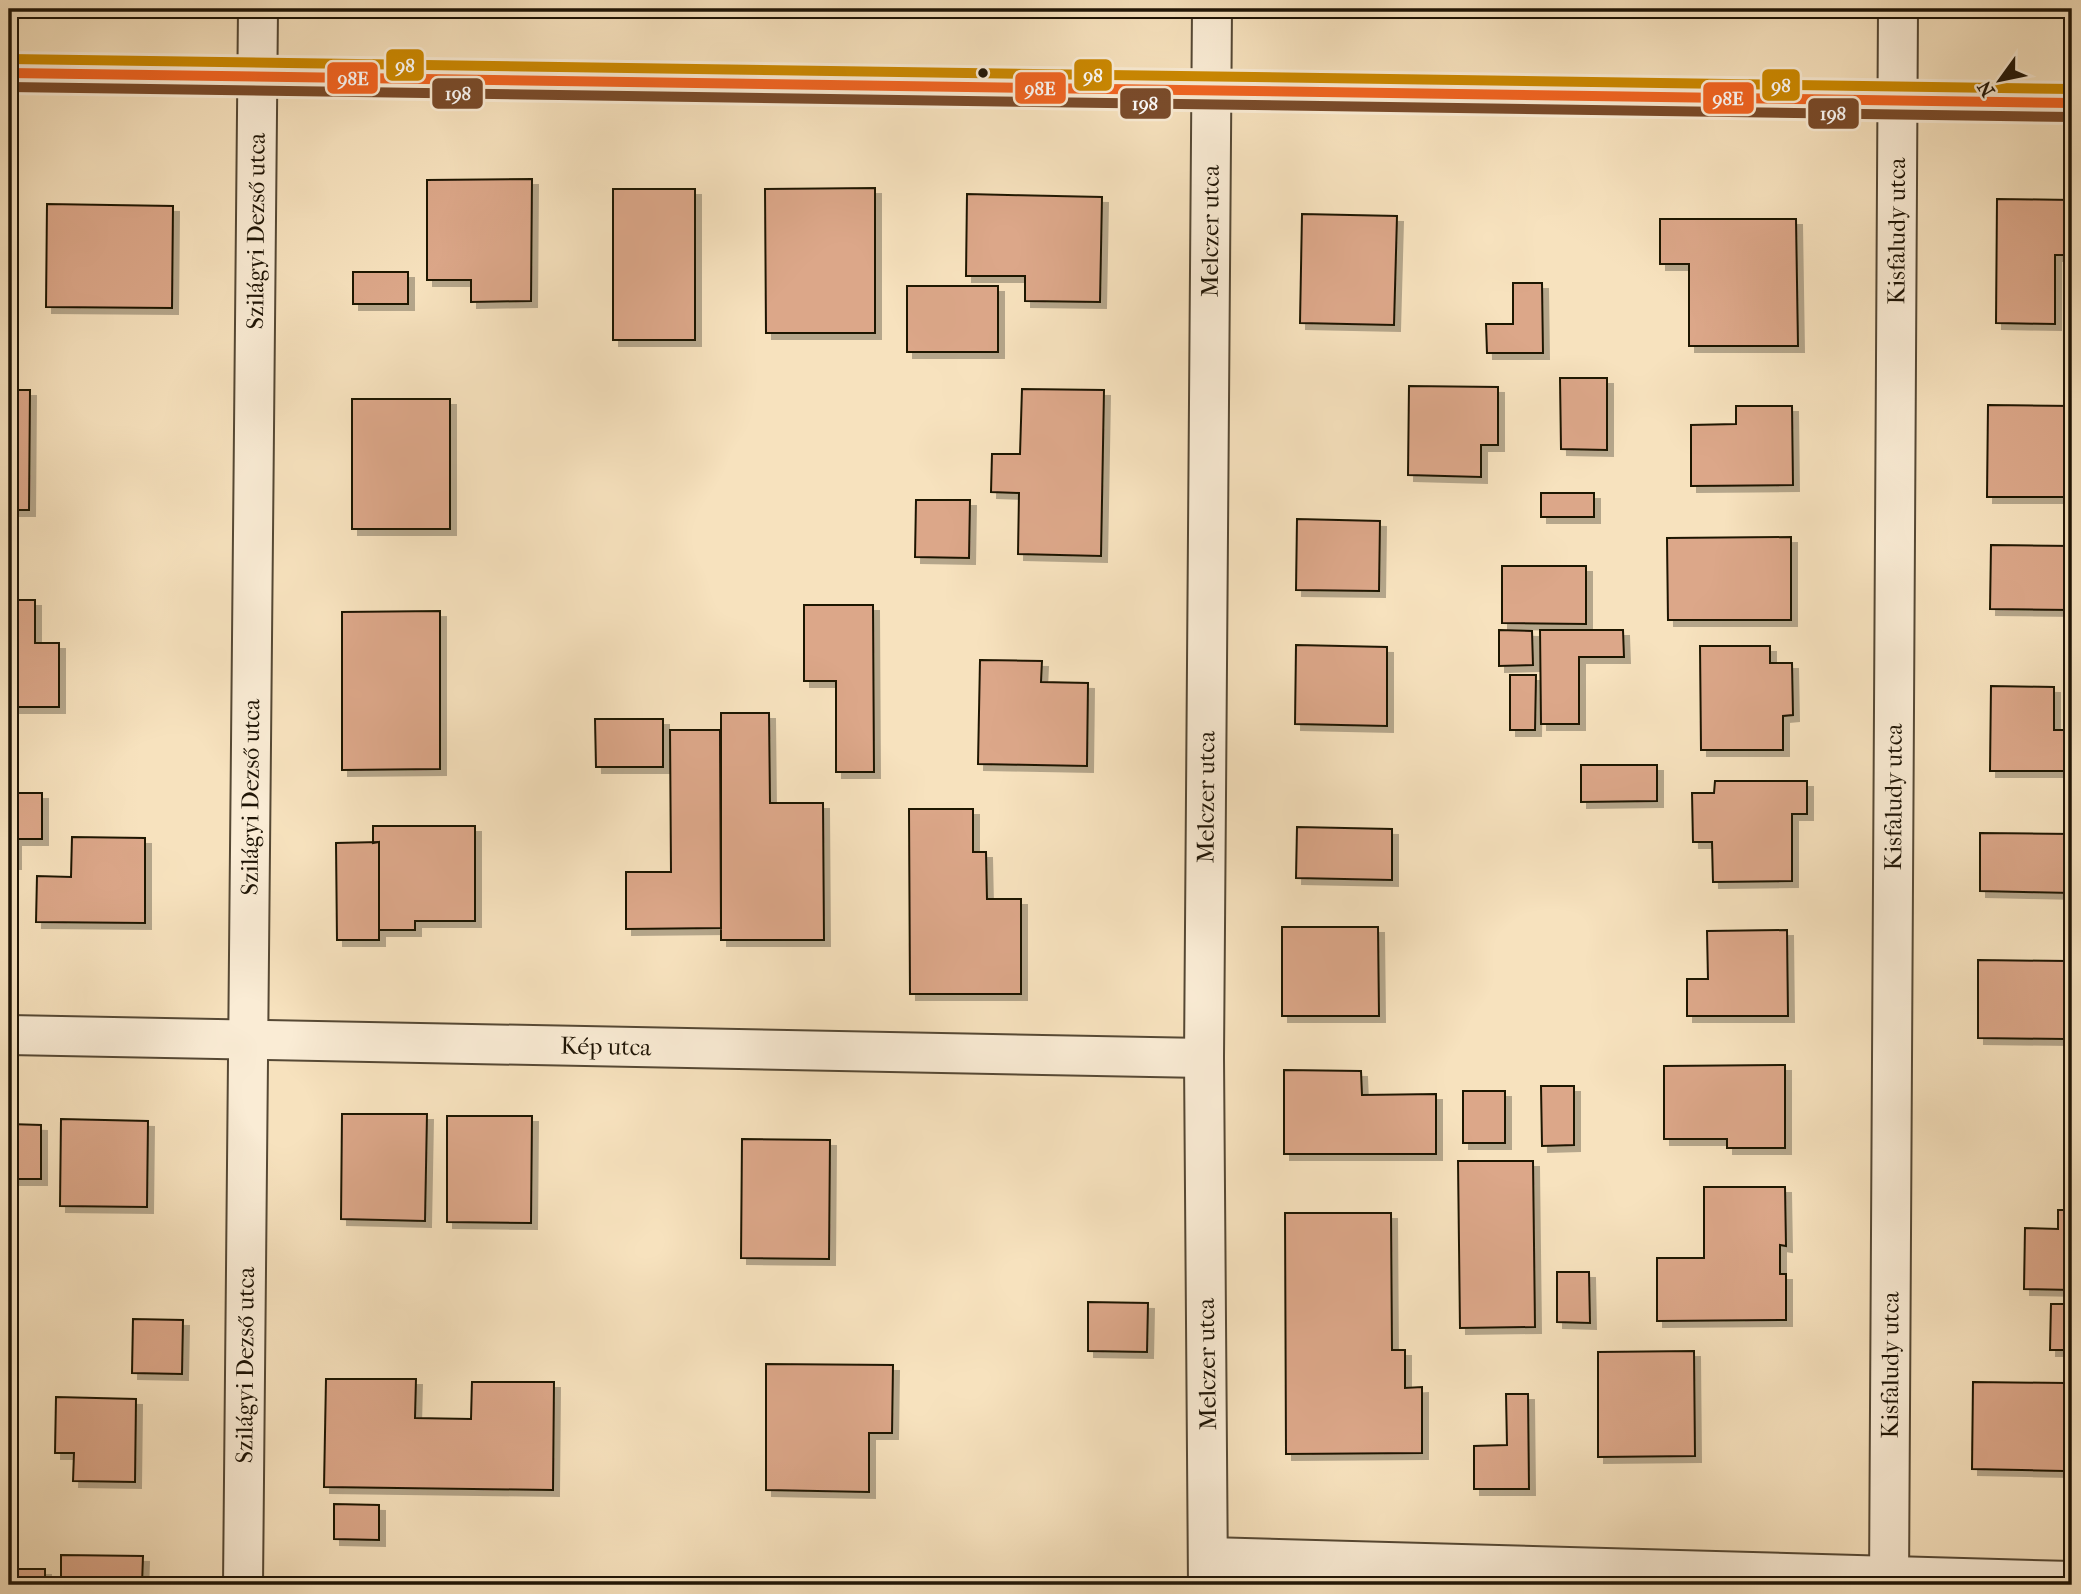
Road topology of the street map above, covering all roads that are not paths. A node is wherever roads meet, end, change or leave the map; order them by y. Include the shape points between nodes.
1 (258, 9) edge
2 (1212, 9) edge
3 (1898, 9) edge
4 (9, 73) edge
5 (256, 76) junction
6 (1211, 92) junction
7 (1897, 101) junction
8 (2072, 103) edge
9 (9, 1035) edge
10 (248, 1039) junction
11 (1204, 1058) junction
12 (1208, 1571) edge
13 (1889, 1581) edge
14 (2072, 1581) edge
15 (243, 1585) edge

1 - 5 street, Szilágyi Dezső utca
2 - 6 street, Melczer utca
3 - 7 street, Kisfaludy utca
4 - 5 street
5 - 6 street
5 - 10 street, Szilágyi Dezső utca
6 - 7 street
6 - 11 street, Melczer utca
7 - 8 street
7 - 13 street, Kisfaludy utca
9 - 10 street, Kép utca
10 - 11 street, Kép utca
10 - 15 street, Szilágyi Dezső utca
11 - 12 street, Melczer utca
12 - 13 street
13 - 14 street

